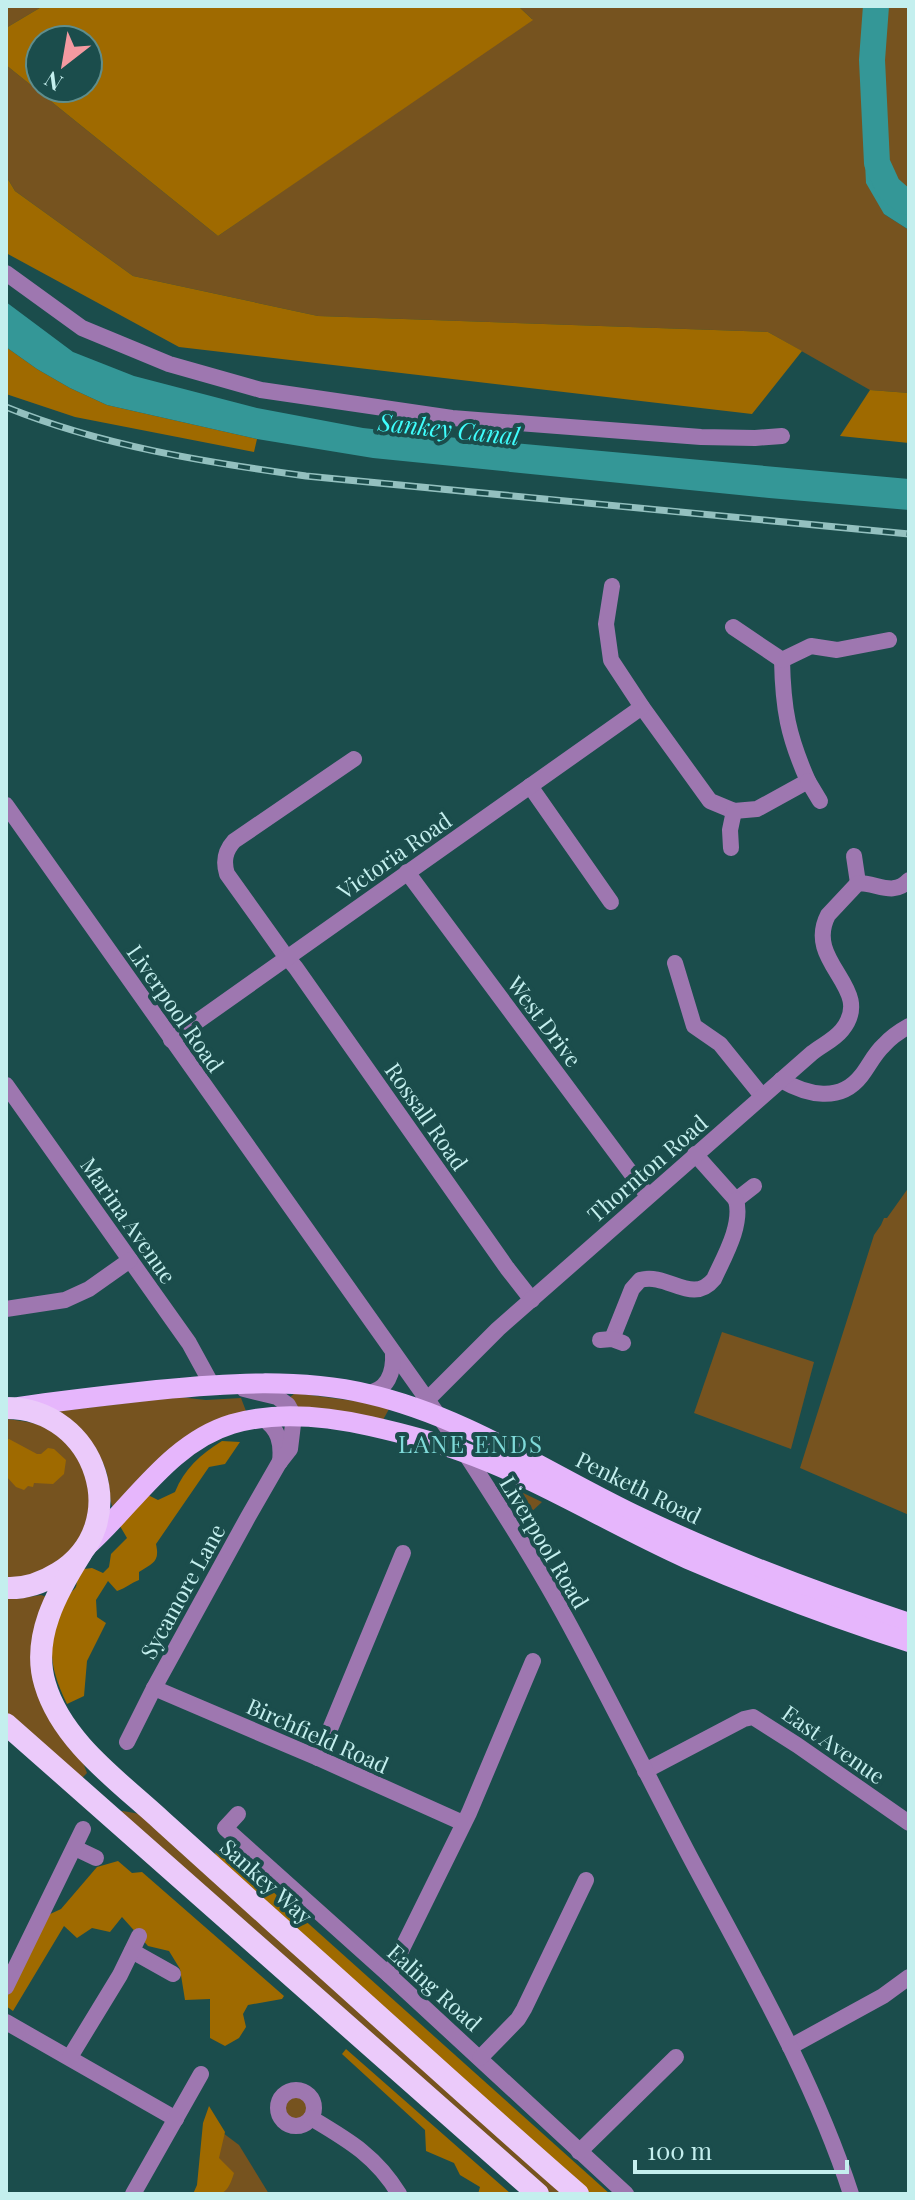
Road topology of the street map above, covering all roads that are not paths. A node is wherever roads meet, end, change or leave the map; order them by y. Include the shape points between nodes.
1 (6, 273) edge
2 (782, 436) dead end
3 (612, 586) dead end
4 (733, 627) dead end
5 (889, 640) dead end
6 (782, 660) junction
7 (642, 707) junction
8 (354, 759) dead end
9 (808, 781) junction
10 (530, 786) junction
11 (820, 801) dead end
12 (6, 805) edge
13 (734, 811) junction
14 (731, 848) dead end
15 (854, 856) dead end
16 (407, 872) junction
17 (909, 880) edge
18 (858, 883) junction
19 (611, 902) dead end
20 (288, 957) junction
21 (675, 963) dead end
22 (909, 1026) edge
23 (171, 1040) junction
24 (781, 1080) junction
25 (6, 1085) edge
26 (762, 1096) junction
27 (695, 1154) junction
28 (754, 1186) dead end
29 (648, 1196) junction
30 (736, 1200) junction
31 (130, 1260) junction
32 (532, 1300) junction
33 (6, 1309) edge
34 (612, 1341) dead end
35 (393, 1352) junction
36 (215, 1384) junction
37 (366, 1393) junction
38 (11, 1408) edge
39 (433, 1408) junction
40 (294, 1416) junction
41 (262, 1418) junction
42 (465, 1453) junction
43 (279, 1463) junction
44 (621, 1517) junction
45 (82, 1552) junction
46 (403, 1552) dead end
47 (6, 1588) edge
48 (856, 1615) junction
49 (909, 1623) edge
50 (909, 1642) edge
51 (527, 1668) dead end
52 (154, 1688) junction
53 (6, 1724) edge
54 (127, 1742) dead end
55 (318, 1758) junction
56 (645, 1771) junction
57 (110, 1773) junction
58 (95, 1804) junction
59 (238, 1814) dead end
60 (463, 1823) junction
61 (909, 1823) edge
62 (83, 1829) dead end
63 (75, 1848) junction
64 (96, 1858) dead end
65 (586, 1881) dead end
66 (173, 1974) dead end
67 (389, 1975) junction
68 (904, 1981) edge
69 (6, 1987) edge
70 (909, 2000) edge
71 (6, 2022) edge
72 (790, 2047) junction
73 (70, 2057) junction
74 (480, 2058) junction
75 (667, 2059) dead end
76 (201, 2074) dead end
77 (311, 2118) dead end
78 (176, 2119) junction
79 (579, 2152) junction
80 (133, 2194) edge
81 (399, 2194) edge
82 (538, 2194) edge
83 (578, 2194) edge
84 (626, 2194) edge
85 (851, 2194) edge

1 - 2 street via 82,328 169,364 261,390 452,418 701,437
3 - 7 street via 606,624 611,660
4 - 6 street
5 - 6 street via 837,650 811,646
6 - 9 street via 783,703
7 - 10 street, Victoria Road
7 - 13 street via 710,801
8 - 20 street, Rossall Road via 234,841 226,853 227,874
9 - 11 street
9 - 13 street via 757,809
10 - 16 street, Victoria Road
10 - 19 street
12 - 23 street, Liverpool Road
13 - 14 street
15 - 18 street
16 - 20 street, Victoria Road
16 - 29 street, West Drive
17 - 18 street via 894,889
18 - 24 street, Thornton Road via 828,915 823,929 826,954 849,993 849,1018 834,1038
20 - 23 street, Victoria Road
20 - 32 street, Rossall Road
21 - 26 street via 694,1026 720,1044
22 - 24 street via 883,1045 845,1090 807,1093
23 - 35 street, Liverpool Road
24 - 26 street, Thornton Road
25 - 31 street, Marina Avenue
26 - 27 street, Thornton Road
27 - 29 street, Thornton Road
27 - 30 street
28 - 30 street
29 - 32 street, Thornton Road
30 - 34 street via 736,1223 708,1286 695,1291 654,1278 640,1280
31 - 33 street via 65,1300
31 - 36 street, Marina Avenue
32 - 39 street, Thornton Road via 498,1329
35 - 37 street via 384,1387
35 - 39 street, Liverpool Road
36 - 37 main road, Penketh Road via 305,1385
36 - 38 main road, Penketh Road
36 - 40 street via 277,1397
37 - 39 main road, Penketh Road
38 - 45 highway, Sankey Way via 43,1414 85,1449 100,1500
39 - 42 street, Liverpool Road
39 - 44 main road, Penketh Road
40 - 41 main road, Penketh Road
40 - 42 main road, Penketh Road via 349,1421
40 - 43 street, Sycamore Lane via 290,1449
41 - 43 street via 278,1435
41 - 45 main road, Penketh Road via 230,1425 181,1452
42 - 44 main road, Penketh Road
42 - 56 street, Liverpool Road via 564,1614
43 - 52 street, Sycamore Lane
44 - 48 main road, Penketh Road via 704,1546
45 - 47 highway via 45,1582
45 - 57 highway, Sankey Way via 47,1618 44,1683 68,1730
46 - 55 street
48 - 49 main road, Penketh Road
48 - 50 main road, Penketh Road
51 - 60 street
52 - 54 street, Sycamore Lane
52 - 55 street, Birchfield Road
53 - 58 highway
55 - 60 street, Birchfield Road
56 - 61 street, East Avenue via 753,1717
56 - 72 street, Liverpool Road
57 - 58 highway
57 - 83 highway, Sankey Way
58 - 82 highway
59 - 67 street, Ealing Road via 225,1828
60 - 67 street
62 - 63 street
63 - 64 street
63 - 69 street
65 - 74 street via 524,2009
66 - 73 street via 135,1944
67 - 74 street, Ealing Road
68 - 70 street
68 - 72 street
71 - 73 street
72 - 85 street, Liverpool Road via 835,2144
73 - 78 street
74 - 79 street, Ealing Road
75 - 79 street
76 - 78 street
77 - 81 street via 368,2155
78 - 80 street
79 - 84 street, Ealing Road

